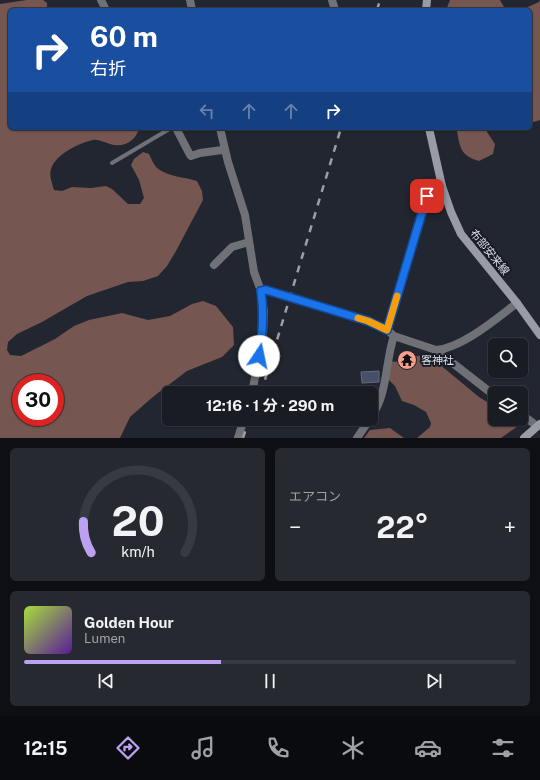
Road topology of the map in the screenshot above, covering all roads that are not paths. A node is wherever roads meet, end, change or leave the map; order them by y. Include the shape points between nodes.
1 (168, 130) edge
2 (177, 130) edge
3 (220, 130) edge
4 (429, 130) edge
5 (222, 150) dead end
6 (112, 163) dead end
7 (442, 186) junction
8 (249, 242) junction
9 (214, 265) dead end
10 (261, 291) junction
11 (517, 303) junction
12 (387, 330) junction
13 (540, 335) edge
14 (394, 336) junction
15 (436, 350) junction
16 (253, 386) edge
17 (488, 391) edge
18 (378, 403) edge
19 (528, 418) edge
20 (539, 425) edge
21 (242, 426) edge
22 (365, 426) edge
23 (238, 438) edge
24 (357, 438) edge
25 (524, 438) edge

1 - 6 lane
2 - 5 street via 191,156
3 - 8 street via 245,215
4 - 7 main road, 布部安来線
7 - 11 main road, 布部安来線 via 461,234
7 - 12 street via 429,187
8 - 9 street via 232,246
8 - 10 street via 254,272
10 - 12 street via 266,290 368,321
10 - 16 street via 264,312 263,335
11 - 13 main road, 布部安来線
11 - 15 street via 460,344
12 - 14 street
14 - 15 street
14 - 18 street
15 - 17 street
19 - 20 street
20 - 25 main road
21 - 23 street
22 - 24 street

